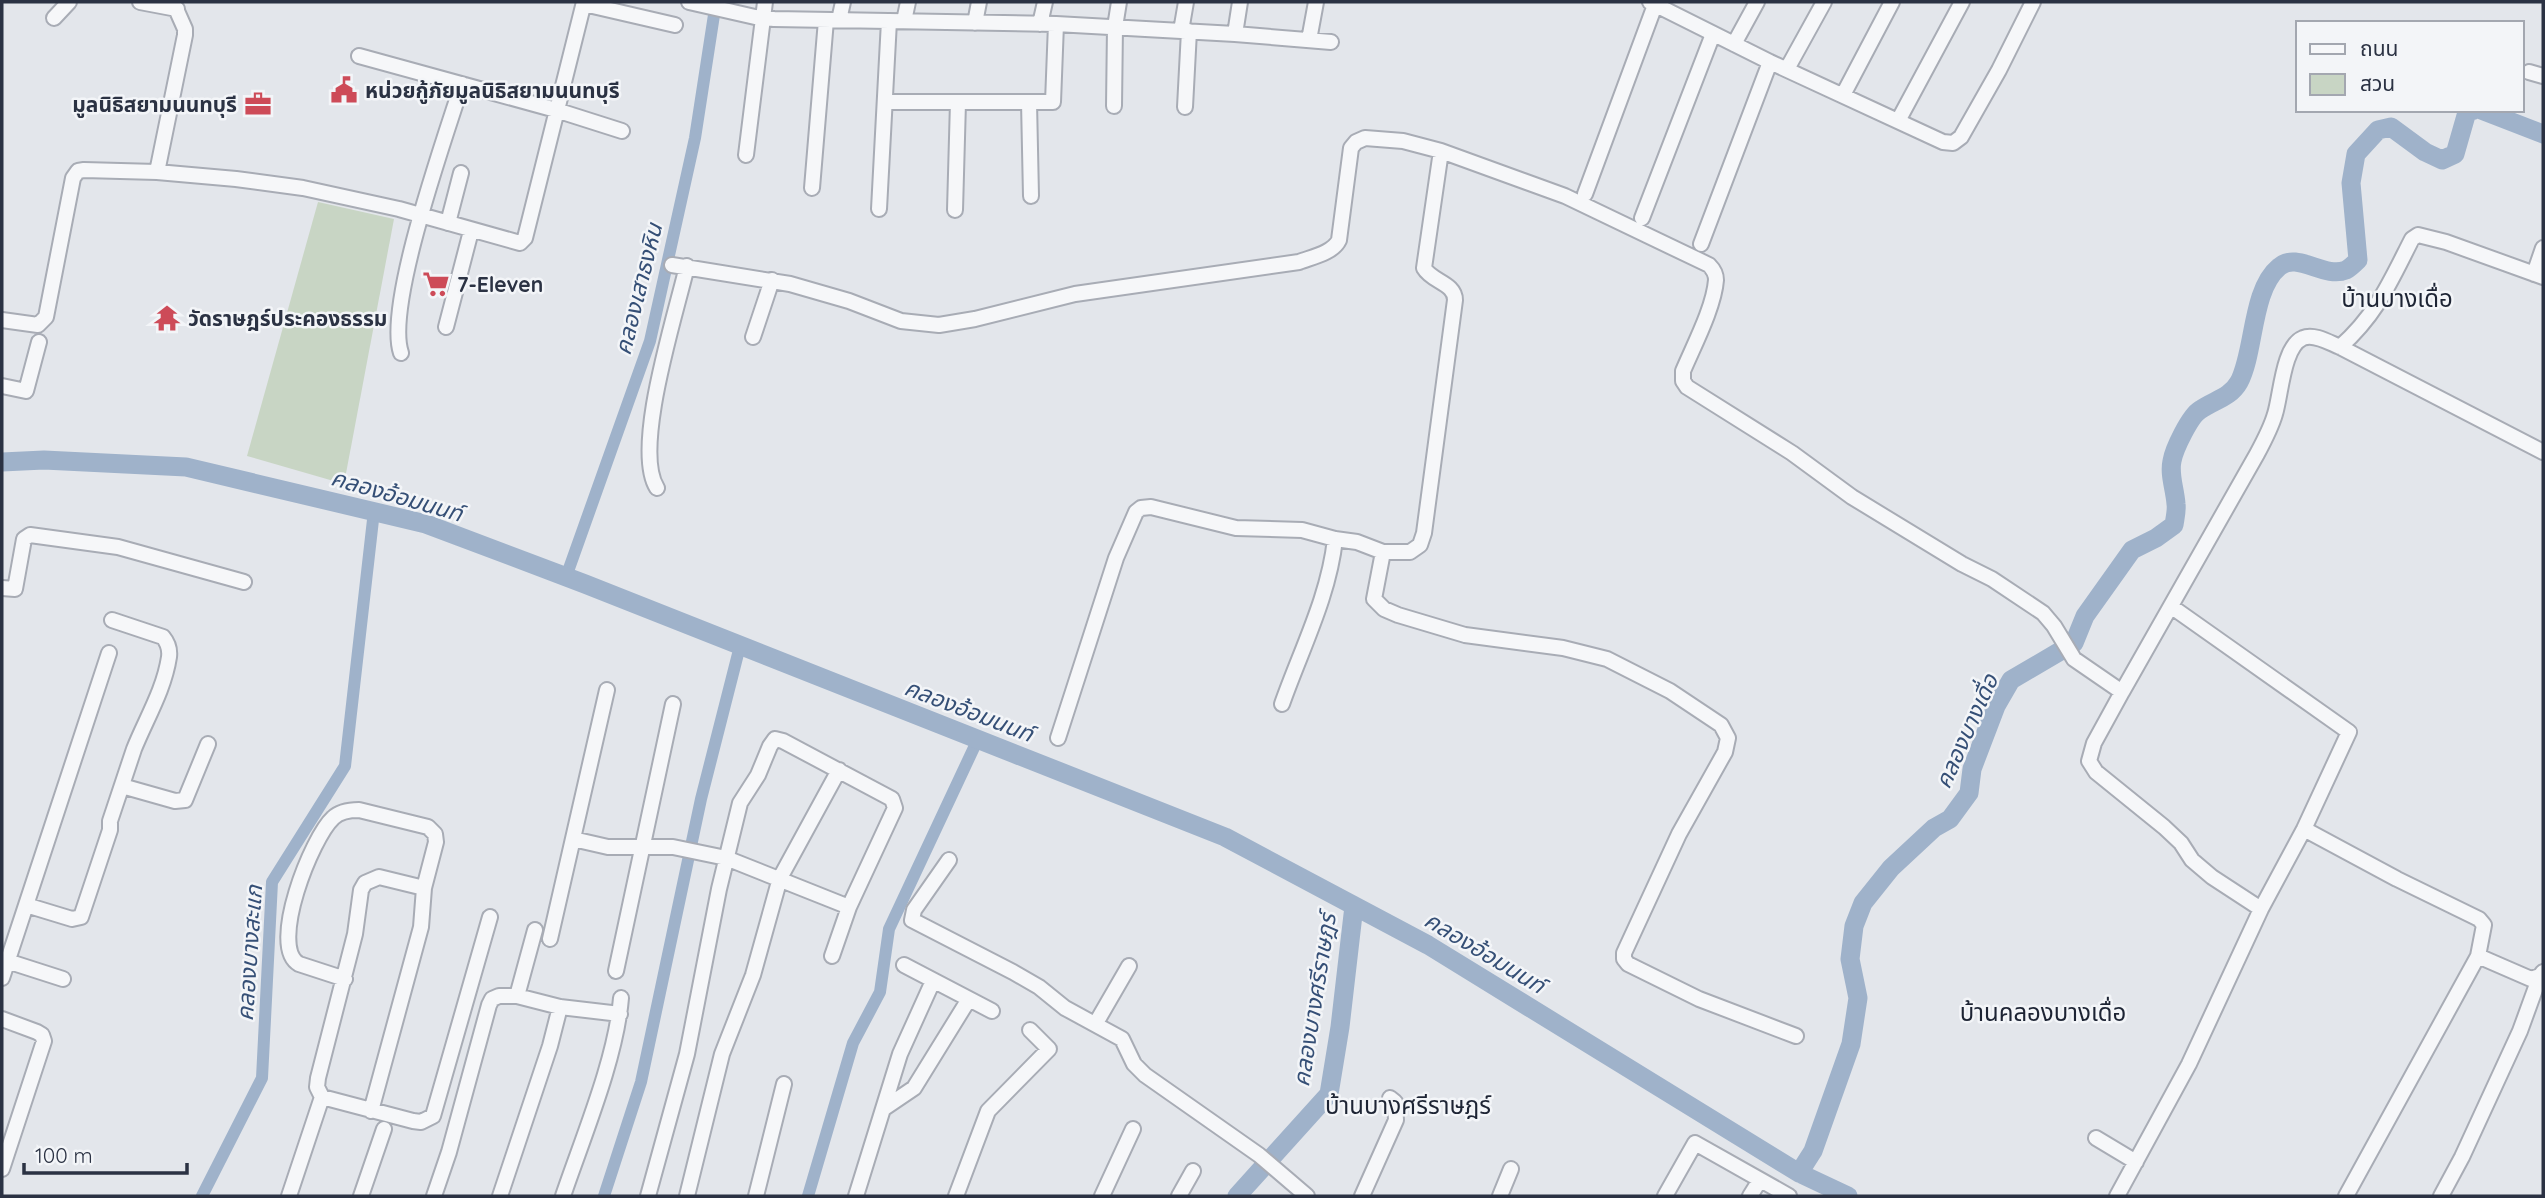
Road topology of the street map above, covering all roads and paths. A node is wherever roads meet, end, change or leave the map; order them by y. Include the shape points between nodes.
1 (69, 2) edge
2 (140, 2) edge
3 (765, 2) edge
4 (843, 2) edge
5 (908, 2) edge
6 (979, 2) edge
7 (1045, 2) edge
8 (1119, 2) edge
9 (1186, 2) edge
10 (1240, 2) edge
11 (1316, 2) edge
12 (1687, 2) edge
13 (1756, 2) edge
14 (1824, 2) edge
15 (1892, 2) edge
16 (1962, 2) edge
17 (2033, 2) edge
18 (584, 3) edge
19 (694, 3) edge
20 (1653, 3) edge
21 (175, 5) edge
22 (1679, 16) junction
23 (54, 18) dead end
24 (762, 18) junction
25 (832, 20) junction
26 (897, 21) junction
27 (975, 23) junction
28 (1040, 24) junction
29 (1056, 24) junction
30 (675, 25) dead end
31 (1115, 27) junction
32 (1185, 31) junction
33 (1235, 34) junction
34 (1713, 34) junction
35 (1309, 40) junction
36 (1331, 42) dead end
37 (1734, 44) junction
38 (359, 56) dead end
39 (1770, 62) junction
40 (1787, 69) junction
41 (462, 84) junction
42 (1843, 95) junction
43 (887, 102) junction
44 (958, 102) junction
45 (1029, 102) junction
46 (1114, 106) dead end
47 (1185, 107) dead end
48 (556, 110) junction
49 (1898, 121) junction
50 (622, 131) dead end
51 (1441, 151) junction
52 (746, 155) dead end
53 (158, 172) junction
54 (461, 173) dead end
55 (812, 188) dead end
56 (1585, 194) dead end
57 (1031, 196) dead end
58 (880, 209) dead end
59 (956, 210) dead end
60 (422, 215) junction
61 (1642, 218) dead end
62 (447, 223) junction
63 (471, 231) junction
64 (1701, 244) dead end
65 (2543, 248) edge
66 (2539, 276) edge
67 (772, 280) junction
68 (2, 320) edge
69 (446, 327) dead end
70 (753, 337) dead end
71 (39, 342) dead end
72 (2340, 347) junction
73 (401, 353) dead end
74 (2, 387) edge
75 (2543, 452) edge
76 (657, 488) dead end
77 (1335, 539) junction
78 (1383, 552) junction
79 (244, 582) dead end
80 (2, 588) edge
81 (2172, 607) junction
82 (112, 620) dead end
83 (109, 653) dead end
84 (607, 690) dead end
85 (2122, 692) junction
86 (673, 704) dead end
87 (1282, 704) dead end
88 (146, 727) junction
89 (1058, 738) dead end
90 (208, 744) dead end
91 (839, 769) junction
92 (129, 788) junction
93 (2304, 829) junction
94 (110, 830) junction
95 (573, 839) junction
96 (642, 845) junction
97 (726, 858) junction
98 (949, 860) dead end
99 (780, 878) junction
100 (424, 888) junction
101 (26, 905) junction
102 (849, 907) junction
103 (2261, 909) junction
104 (490, 917) dead end
105 (535, 930) dead end
106 (550, 939) dead end
107 (832, 956) dead end
108 (2478, 956) junction
109 (8, 961) junction
110 (904, 965) dead end
111 (1129, 966) dead end
112 (616, 971) dead end
113 (2542, 974) edge
114 (2, 978) edge
115 (63, 979) dead end
116 (345, 979) junction
117 (933, 981) junction
118 (517, 996) junction
119 (621, 998) dead end
120 (969, 999) junction
121 (559, 1007) junction
122 (992, 1011) dead end
123 (620, 1014) junction
124 (2, 1019) edge
125 (1096, 1023) junction
126 (1030, 1030) dead end
127 (1797, 1036) dead end
128 (784, 1084) dead end
129 (322, 1097) junction
130 (1390, 1098) dead end
131 (883, 1109) junction
132 (371, 1111) junction
133 (384, 1129) dead end
134 (1133, 1129) dead end
135 (2096, 1138) dead end
136 (2136, 1161) junction
137 (2, 1169) edge
138 (1511, 1169) dead end
139 (1192, 1171) dead end
140 (1760, 1180) junction
141 (289, 1196) edge
142 (361, 1196) edge
143 (434, 1196) edge
144 (500, 1196) edge
145 (563, 1196) edge
146 (648, 1196) edge
147 (687, 1196) edge
148 (757, 1196) edge
149 (856, 1196) edge
150 (957, 1196) edge
151 (1102, 1196) edge
152 (1180, 1196) edge
153 (1307, 1196) edge
154 (1362, 1196) edge
155 (1500, 1196) edge
156 (1665, 1196) edge
157 (1750, 1196) edge
158 (1789, 1196) edge
159 (2117, 1196) edge
160 (2346, 1196) edge
161 (2441, 1196) edge

1 - 23 street
2 - 21 street
3 - 24 street
4 - 25 street
5 - 26 street
6 - 27 street
7 - 28 street
8 - 31 street
9 - 32 street
10 - 33 street
11 - 35 street
12 - 22 street
13 - 37 street
14 - 40 street
15 - 42 street
16 - 49 street
17 - 49 street via 1961,137 1953,143 1943,142
18 - 30 street
18 - 48 street
19 - 24 street
20 - 22 street
20 - 56 street
21 - 53 street via 185,35
22 - 34 street
24 - 25 street
24 - 52 street
25 - 26 street
25 - 55 street
26 - 27 street
26 - 43 street
27 - 28 street
28 - 29 street
29 - 31 street
29 - 45 street via 1052,102
31 - 32 street
31 - 46 street
32 - 33 street
32 - 47 street
33 - 35 street
34 - 37 street
34 - 61 street
35 - 36 street
37 - 39 street
38 - 41 street
39 - 40 street
39 - 64 street
40 - 42 street
41 - 48 street
41 - 60 street
42 - 49 street
43 - 44 street
43 - 58 street
44 - 45 street
44 - 59 street
45 - 57 street
48 - 50 street
48 - 63 street via 523,241
51 - 67 street via 1404,141 1365,138 1356,142 1347,166 1336,246 1300,262 1075,294 939,325 901,321
51 - 78 street via 1424,268 1455,293 1455,300 1426,520 1420,545 1410,552
51 - 85 street via 1565,196 1709,265 1716,278 1683,371 1687,387 1852,497 2043,613 2074,659
53 - 60 street via 303,188
53 - 68 street via 75,173 46,317 38,325
54 - 62 street
60 - 62 street
60 - 73 street via 406,273 397,333
62 - 63 street
63 - 69 street
65 - 66 street
66 - 72 street via 2418,235 2380,302
67 - 70 street
67 - 76 street via 680,266 651,415 649,464
71 - 74 street via 26,391
72 - 75 street
72 - 81 street via 2311,336 2294,346 2268,432
77 - 78 street
77 - 87 street via 1318,608
77 - 89 street via 1302,530 1236,528 1141,508 1116,558
78 - 127 street via 1374,599 1384,609 1465,635 1563,648 1607,659 1670,691 1721,725 1728,738 1725,752 1665,861 1624,959 1699,999
79 - 80 street via 118,547 30,536 24,539 15,589
81 - 85 street
81 - 93 street via 2349,732
82 - 88 street via 163,637 167,643 169,657
83 - 101 street
84 - 95 street
85 - 103 street via 2094,743 2089,761 2096,772 2164,827 2212,877
86 - 96 street
88 - 92 street
88 - 94 street via 134,749
90 - 92 street via 185,800
91 - 97 street via 775,740 740,803
91 - 99 street
91 - 102 street via 892,799 895,808
92 - 94 street
93 - 103 street
93 - 108 street via 2479,919 2484,925
94 - 101 street via 81,918
95 - 96 street via 597,846
95 - 106 street
96 - 97 street
96 - 112 street
97 - 99 street
97 - 146 street via 687,1054
98 - 125 street via 914,910 912,920 1040,987 1065,1008
99 - 102 street
99 - 147 street via 753,975 722,1054
100 - 116 street via 379,877 365,883
100 - 116 street via 436,842 432,829 359,810 333,818 308,857 289,924 288,947 293,961
100 - 132 street via 421,927
101 - 109 street
102 - 107 street
103 - 136 street via 2189,1064
104 - 132 street via 433,1116 421,1122
105 - 118 street
108 - 113 street via 2526,978
108 - 160 street
109 - 114 street
109 - 115 street
110 - 117 street
111 - 125 street
113 - 161 street via 2520,1031
116 - 129 street via 318,1078
117 - 120 street
117 - 131 street via 900,1054
118 - 121 street
118 - 143 street via 499,996 489,1005
119 - 123 street
120 - 122 street
120 - 131 street via 914,1088
121 - 123 street
121 - 144 street
123 - 145 street
124 - 137 street via 37,1032 44,1041
125 - 153 street via 1122,1039 1145,1075 1259,1155
126 - 150 street via 1049,1049 988,1111
128 - 148 street
129 - 132 street
129 - 141 street
130 - 154 street via 1395,1102 1396,1120
131 - 149 street
133 - 142 street
134 - 151 street
135 - 136 street
136 - 159 street
138 - 155 street
139 - 152 street
140 - 156 street via 1695,1143
140 - 157 street
140 - 158 street

